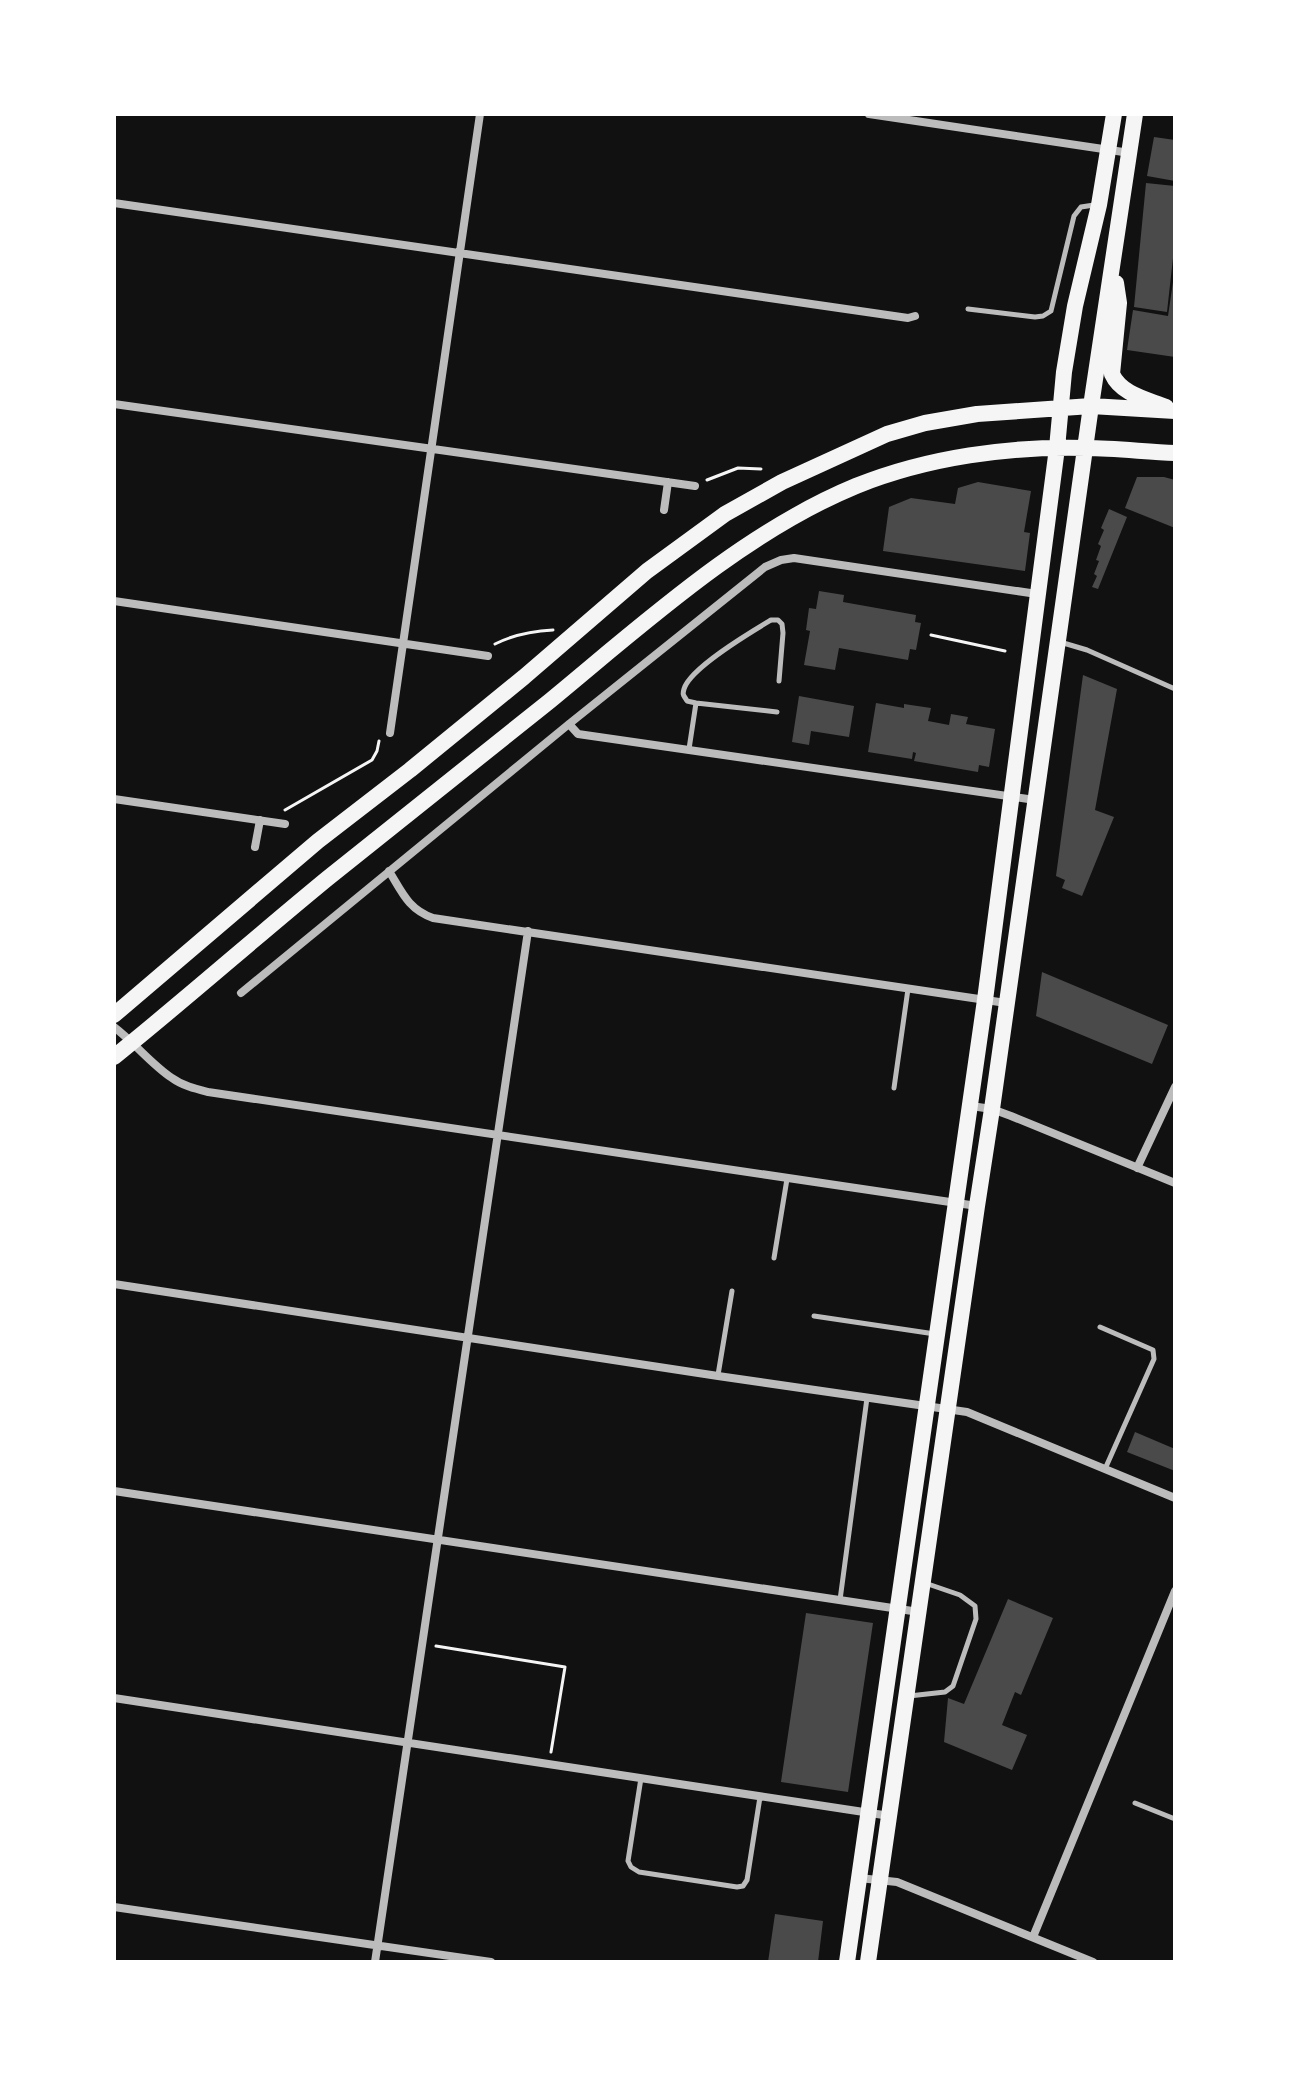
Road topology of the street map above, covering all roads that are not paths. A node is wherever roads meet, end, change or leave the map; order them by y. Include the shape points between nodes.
1 (480, 114) edge
2 (869, 114) edge
3 (1114, 114) edge
4 (1135, 114) edge
5 (1109, 149) junction
6 (1130, 153) junction
7 (114, 203) edge
8 (1099, 205) junction
9 (460, 254) junction
10 (1113, 262) junction
11 (968, 309) dead end
12 (915, 316) dead end
13 (114, 404) edge
14 (1091, 406) junction
15 (1060, 408) junction
16 (1175, 411) edge
17 (1057, 448) junction
18 (1087, 448) junction
19 (433, 450) junction
20 (1175, 453) edge
21 (668, 482) junction
22 (696, 482) road end
23 (664, 510) dead end
24 (1037, 594) junction
25 (114, 601) edge
26 (1059, 641) junction
27 (404, 643) junction
28 (488, 656) dead end
29 (779, 681) dead end
30 (1175, 689) edge
31 (696, 703) junction
32 (777, 712) dead end
33 (569, 724) junction
34 (390, 733) dead end
35 (689, 749) junction
36 (1011, 796) junction
37 (114, 799) edge
38 (1036, 800) junction
39 (260, 820) junction
40 (285, 824) dead end
41 (255, 847) dead end
42 (389, 871) junction
43 (528, 931) junction
44 (908, 989) junction
45 (241, 993) dead end
46 (985, 1000) junction
47 (1006, 1003) junction
48 (114, 1015) edge
49 (114, 1027) edge
50 (133, 1042) junction
51 (114, 1057) edge
52 (1175, 1087) edge
53 (894, 1088) dead end
54 (968, 1105) junction
55 (992, 1109) junction
56 (498, 1134) junction
57 (1137, 1168) junction
58 (788, 1178) junction
59 (1175, 1183) edge
60 (955, 1203) junction
61 (977, 1206) junction
62 (774, 1258) dead end
63 (114, 1284) edge
64 (732, 1291) dead end
65 (814, 1316) dead end
66 (1100, 1327) dead end
67 (936, 1334) junction
68 (467, 1337) junction
69 (718, 1376) junction
70 (867, 1398) junction
71 (926, 1406) junction
72 (947, 1409) junction
73 (1105, 1469) junction
74 (114, 1491) edge
75 (1175, 1498) edge
76 (438, 1541) junction
77 (924, 1583) junction
78 (1175, 1591) edge
79 (840, 1600) junction
80 (896, 1608) junction
81 (920, 1612) junction
82 (908, 1696) junction
83 (114, 1698) edge
84 (407, 1742) junction
85 (641, 1778) junction
86 (760, 1796) junction
87 (1135, 1803) dead end
88 (869, 1813) junction
89 (890, 1816) junction
90 (1175, 1819) edge
91 (859, 1878) junction
92 (880, 1880) junction
93 (114, 1907) edge
94 (1033, 1937) junction
95 (377, 1945) junction
96 (375, 1962) edge
97 (491, 1962) edge
98 (847, 1962) edge
99 (868, 1962) edge
100 (1093, 1962) edge

1 - 9 street
2 - 5 street
3 - 5 main road
4 - 6 main road
5 - 6 street
5 - 8 main road
6 - 10 main road
7 - 9 street
8 - 11 lane via 1081,207 1074,216 1051,311 1035,317
8 - 15 main road via 1075,306
9 - 12 street
9 - 19 street
10 - 14 main road
10 - 16 main road via 1119,303 1112,374 1124,390
13 - 19 street
14 - 15 main road
14 - 16 main road
14 - 18 main road
15 - 17 main road
15 - 48 main road via 977,414 887,434 725,514 647,571
17 - 18 main road
17 - 24 main road
17 - 50 main road via 947,459 906,469 857,486 773,530 681,594
18 - 20 main road
18 - 26 main road
19 - 21 street
19 - 27 street
21 - 22 street
21 - 23 street
24 - 33 street via 781,560 765,567
24 - 36 main road
25 - 27 street
26 - 30 lane
26 - 38 main road
27 - 28 street
27 - 34 street
29 - 31 lane via 782,624 771,620 688,681 684,696
31 - 32 lane
31 - 35 lane
33 - 35 street via 578,734
33 - 42 street
35 - 36 street
36 - 38 street
36 - 46 main road
37 - 39 street
38 - 47 main road
39 - 40 street
39 - 41 street
42 - 43 street via 420,914
42 - 45 street
43 - 44 street
43 - 56 street
44 - 46 street
44 - 53 lane
46 - 47 street
46 - 54 main road
47 - 55 main road
49 - 50 street
50 - 51 main road
50 - 56 street via 172,1079 196,1089
52 - 57 street
54 - 55 street
54 - 60 main road
55 - 57 street
55 - 61 main road
56 - 58 street
56 - 68 street
57 - 59 street
58 - 60 street
58 - 62 lane
60 - 61 street
60 - 67 main road
61 - 72 main road
63 - 68 street
64 - 69 lane
65 - 67 lane
66 - 73 lane via 1153,1350 1154,1359
67 - 71 main road
68 - 69 street
68 - 76 street
69 - 70 street
70 - 71 street
70 - 79 lane
71 - 72 street
71 - 80 main road
72 - 73 street via 967,1412
72 - 77 main road
73 - 75 street
74 - 76 street
76 - 79 street
76 - 84 street
77 - 81 main road
77 - 82 lane via 967,1599 975,1606 976,1619 953,1686 945,1692
78 - 94 street
79 - 80 street
80 - 81 street
80 - 88 main road
81 - 82 main road
82 - 89 main road
83 - 84 street
84 - 85 street
84 - 95 street
85 - 86 street
85 - 86 lane via 631,1867 737,1887 747,1880
86 - 88 street
87 - 90 lane
88 - 89 street
88 - 91 main road
89 - 92 main road
91 - 92 street
91 - 98 main road
92 - 94 street via 897,1882
92 - 99 main road
93 - 95 street
94 - 100 street
95 - 96 street
95 - 97 street

